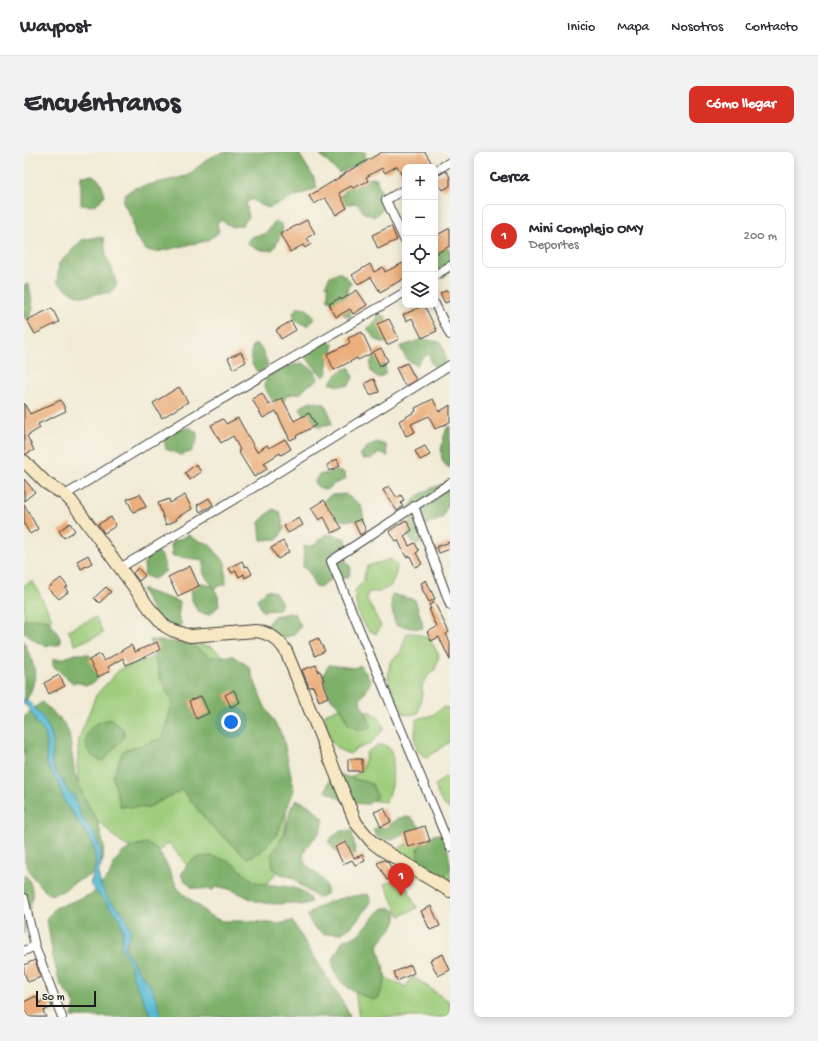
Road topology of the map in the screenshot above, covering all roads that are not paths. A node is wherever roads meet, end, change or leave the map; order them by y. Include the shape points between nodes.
1 (450, 162) edge
2 (438, 169) edge
3 (402, 191) edge
4 (403, 236) edge
5 (450, 266) edge
6 (438, 273) edge
7 (402, 294) edge
8 (437, 308) edge
9 (450, 335) edge
10 (450, 365) edge
11 (24, 461) edge
12 (450, 483) edge
13 (65, 495) junction
14 (414, 506) junction
15 (120, 568) junction
16 (450, 604) edge
17 (450, 847) edge
18 (450, 891) edge
19 (24, 898) edge
20 (35, 946) junction
21 (24, 951) edge
22 (62, 1017) edge

1 - 2 street
3 - 4 street via 386,200
5 - 6 street
7 - 13 street via 190,418
8 - 9 street
10 - 15 street
11 - 13 main road via 46,483
12 - 14 street
13 - 15 main road
14 - 16 street
14 - 17 street via 331,561
15 - 18 main road via 150,609 172,630 190,636 256,631 269,634 280,642 289,656 356,823 381,849
19 - 20 street
20 - 21 street
20 - 22 street

